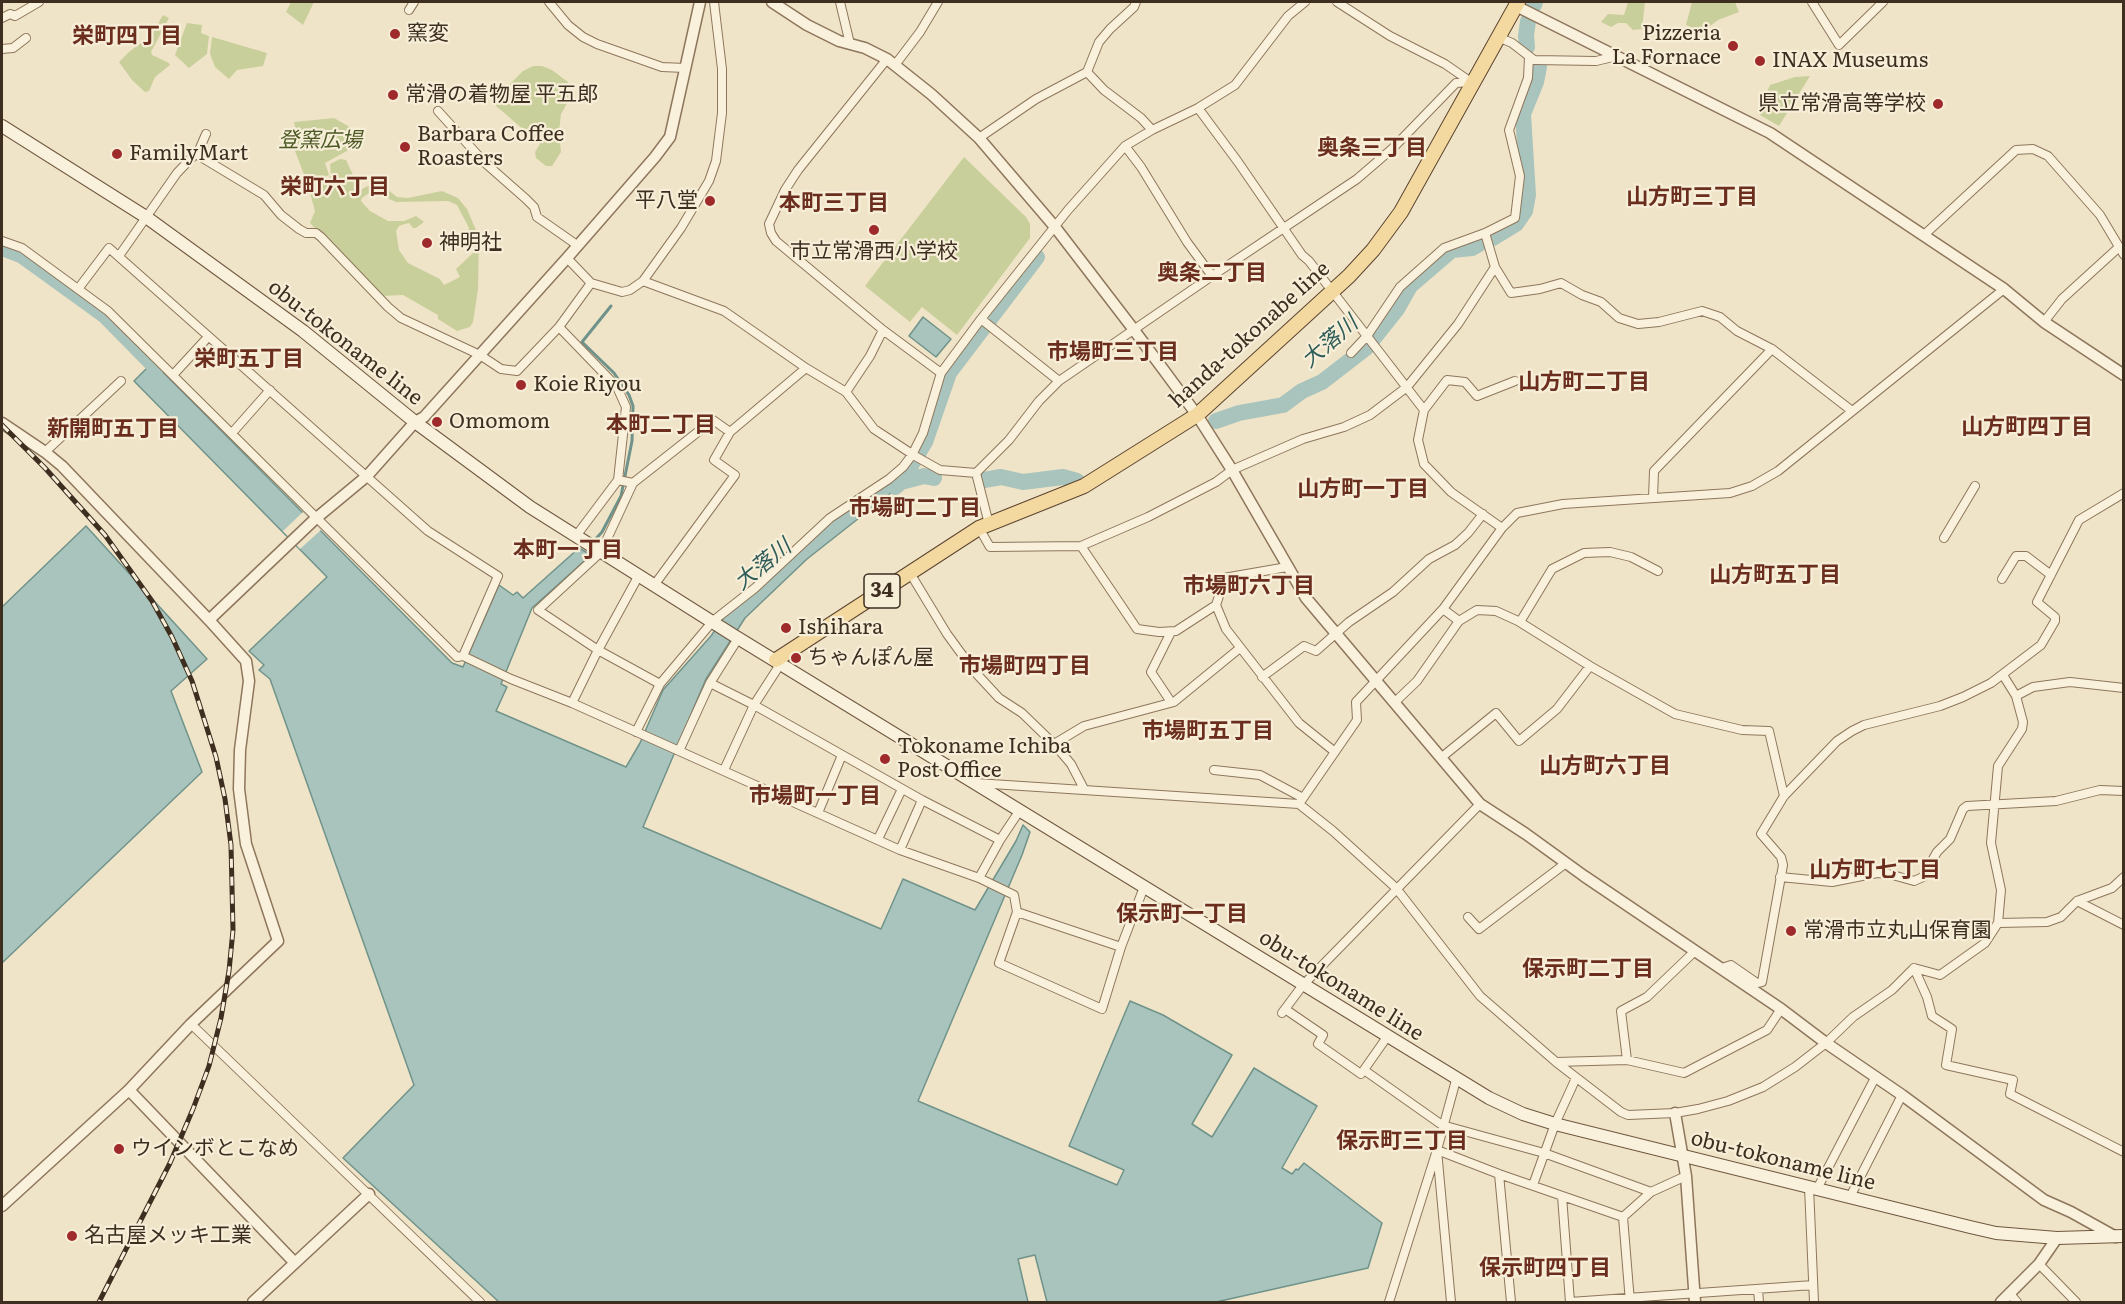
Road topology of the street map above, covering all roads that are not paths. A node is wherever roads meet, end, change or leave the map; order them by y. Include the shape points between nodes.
1 (39, 2) edge
2 (549, 2) edge
3 (700, 2) edge
4 (714, 2) edge
5 (772, 2) edge
6 (840, 2) edge
7 (939, 2) edge
8 (1136, 2) edge
9 (1305, 2) edge
10 (1337, 2) edge
11 (1812, 2) edge
12 (1883, 2) edge
13 (1517, 4) edge
14 (2, 18) edge
15 (1498, 36) junction
16 (26, 38) dead end
17 (850, 44) junction
18 (2, 49) edge
19 (1618, 56) junction
20 (1529, 57) junction
21 (891, 62) junction
22 (686, 68) junction
23 (1087, 72) junction
24 (1471, 82) junction
25 (1198, 108) junction
26 (438, 111) dead end
27 (2, 126) edge
28 (1152, 130) junction
29 (206, 134) dead end
30 (978, 138) junction
31 (1125, 146) junction
32 (196, 154) junction
33 (147, 217) junction
34 (1055, 227) junction
35 (1284, 228) junction
36 (1485, 233) junction
37 (1924, 235) junction
38 (2, 241) edge
39 (577, 245) junction
40 (2121, 251) edge
41 (119, 256) junction
42 (567, 258) junction
43 (1495, 267) junction
44 (1212, 276) junction
45 (643, 281) junction
46 (591, 283) junction
47 (78, 289) junction
48 (2004, 289) junction
49 (1332, 291) junction
50 (982, 319) junction
51 (2044, 322) junction
52 (559, 327) junction
53 (884, 330) junction
54 (1134, 330) junction
55 (208, 337) junction
56 (1370, 340) junction
57 (1772, 349) junction
58 (1351, 353) dead end
59 (480, 355) junction
60 (806, 368) junction
61 (941, 373) junction
62 (173, 375) junction
63 (2124, 375) edge
64 (121, 381) dead end
65 (1059, 381) junction
66 (1515, 381) dead end
67 (1407, 387) junction
68 (270, 390) junction
69 (846, 392) junction
70 (1424, 410) junction
71 (1852, 411) junction
72 (1197, 415) junction
73 (415, 422) junction
74 (2, 423) edge
75 (730, 432) junction
76 (232, 433) junction
77 (45, 452) junction
78 (916, 457) junction
79 (1232, 470) junction
80 (976, 473) junction
81 (367, 476) junction
82 (619, 480) junction
83 (631, 483) junction
84 (1975, 486) dead end
85 (2124, 493) edge
86 (1653, 498) junction
87 (1483, 514) junction
88 (316, 519) junction
89 (984, 526) junction
90 (1502, 528) junction
91 (1944, 538) dead end
92 (590, 545) junction
93 (1081, 546) junction
94 (1287, 567) junction
95 (1658, 571) dead end
96 (910, 573) junction
97 (639, 575) junction
98 (2051, 575) junction
99 (2002, 579) dead end
100 (655, 584) junction
101 (1216, 605) junction
102 (1443, 609) junction
103 (209, 620) junction
104 (1459, 621) junction
105 (1520, 622) junction
106 (715, 623) junction
107 (1171, 632) junction
108 (1336, 633) junction
109 (736, 636) junction
110 (1240, 648) junction
111 (598, 650) junction
112 (463, 656) junction
113 (779, 662) junction
114 (1590, 666) junction
115 (2003, 675) junction
116 (1262, 677) junction
117 (1376, 680) junction
118 (710, 683) junction
119 (660, 684) junction
120 (2124, 688) edge
121 (2016, 696) junction
122 (1171, 702) junction
123 (1395, 702) junction
124 (572, 703) junction
125 (754, 705) junction
126 (636, 732) junction
127 (1054, 744) junction
128 (679, 752) junction
129 (1335, 752) junction
130 (842, 755) junction
131 (1442, 757) junction
132 (724, 770) junction
133 (1214, 770) dead end
134 (975, 783) junction
135 (902, 789) junction
136 (1084, 789) junction
137 (2124, 791) edge
138 (1784, 796) junction
139 (922, 800) junction
140 (1301, 801) junction
141 (1995, 803) junction
142 (1480, 804) junction
143 (1020, 810) junction
144 (818, 813) junction
145 (878, 839) junction
146 (1000, 840) junction
147 (900, 850) junction
148 (1566, 863) junction
149 (2124, 876) edge
150 (1780, 877) junction
151 (979, 878) junction
152 (1144, 887) junction
153 (1396, 888) junction
154 (2077, 901) junction
155 (1017, 912) junction
156 (1468, 917) dead end
157 (1998, 923) junction
158 (2124, 925) edge
159 (1121, 947) junction
160 (1695, 951) junction
161 (1722, 968) junction
162 (1914, 968) junction
163 (1303, 986) junction
164 (1781, 1009) junction
165 (191, 1024) junction
166 (1387, 1037) junction
167 (1826, 1043) junction
168 (1627, 1060) junction
169 (1556, 1062) junction
170 (1364, 1070) junction
171 (1876, 1076) junction
172 (1576, 1078) junction
173 (1456, 1080) junction
174 (129, 1090) junction
175 (1902, 1095) junction
176 (1675, 1113) junction
177 (1555, 1124) junction
178 (1442, 1125) junction
179 (1437, 1150) junction
180 (2124, 1152) edge
181 (1544, 1153) junction
182 (1683, 1156) junction
183 (1499, 1174) junction
184 (1686, 1176) junction
185 (1533, 1185) junction
186 (1813, 1188) junction
187 (1652, 1192) junction
188 (369, 1194) junction
189 (1562, 1196) junction
190 (1850, 1197) junction
191 (2, 1206) edge
192 (1623, 1217) junction
193 (2120, 1237) edge
194 (2057, 1238) junction
195 (295, 1263) junction
196 (2039, 1264) junction
197 (1813, 1285) junction
198 (1758, 1289) junction
199 (1695, 1298) edge
200 (2013, 1298) edge
201 (1630, 1301) edge
202 (253, 1302) edge
203 (480, 1302) edge
204 (1389, 1302) edge
205 (1451, 1302) edge
206 (1511, 1302) edge
207 (1570, 1302) edge
208 (1759, 1302) edge
209 (1814, 1302) edge
210 (2001, 1302) edge
211 (2076, 1302) edge

1 - 14 street via 15,16
2 - 22 street via 568,25 597,44 662,67
3 - 22 street
4 - 45 street via 722,69 716,161 709,181 681,228
5 - 17 street via 807,25
6 - 17 street
7 - 21 street via 920,32
8 - 23 street via 1099,42
9 - 25 street via 1288,16 1234,85
10 - 24 street
11 - 12 street via 1839,45
13 - 15 main road, handa-tokonabe line / 34
13 - 19 street
15 - 20 street
15 - 24 main road, handa-tokonabe line / 34
16 - 18 street via 13,48
17 - 21 street
19 - 20 street via 1562,62
19 - 37 street via 1770,133
20 - 36 street via 1528,78 1509,130 1520,177 1515,218
21 - 30 street
21 - 53 street via 798,170 769,224 776,241
22 - 39 street via 670,137
23 - 28 street
23 - 30 street via 1036,99
24 - 35 street via 1456,83 1357,179
24 - 49 main road, handa-tokonabe line / 34 via 1401,212 1373,250
25 - 28 street
25 - 35 street
26 - 39 street via 484,162 534,207 537,217
27 - 33 main road, obu-tokoname line
28 - 31 street
29 - 32 street
30 - 34 street
31 - 34 street
31 - 44 street
32 - 33 street via 177,173
32 - 59 street via 264,195 299,229 316,233 402,318
33 - 41 street
33 - 73 main road, obu-tokoname line via 303,331
34 - 50 street
34 - 54 street
35 - 44 street
35 - 49 street
36 - 43 street
36 - 56 street via 1444,248 1400,287
37 - 40 street via 2016,150 2033,148 2048,156 2100,215
37 - 48 street
38 - 47 street via 22,248
39 - 42 street
40 - 51 street via 2062,299
41 - 47 street via 110,248
41 - 55 street
42 - 46 street
42 - 59 street
43 - 57 street via 1511,293 1561,283 1601,302 1619,318 1638,324 1702,311 1720,317 1737,331
43 - 67 street via 1458,324
44 - 54 street
45 - 46 street via 622,292
45 - 60 street via 724,311
46 - 52 street
47 - 62 street via 108,311
48 - 51 street
48 - 71 street
49 - 56 street
49 - 72 main road, handa-tokonabe line / 34
50 - 61 street
50 - 65 street
51 - 63 street
52 - 59 street via 517,371 501,369
52 - 82 street via 617,387 626,407
53 - 61 street
53 - 69 street
54 - 65 street
54 - 72 street
55 - 62 street
55 - 68 street
56 - 58 street
56 - 67 street
57 - 71 street
57 - 86 street via 1654,471
59 - 73 street
60 - 69 street
60 - 75 street
61 - 78 street
62 - 76 street
64 - 77 street
65 - 80 street
66 - 70 street via 1477,396 1465,382 1447,380
67 - 70 street
67 - 79 street via 1362,419 1310,436
68 - 76 street
68 - 81 street
69 - 78 street via 874,429
70 - 87 street via 1418,440 1424,464 1451,492
71 - 86 street via 1778,471 1752,486 1730,493
72 - 79 street
72 - 89 main road, handa-tokonabe line / 34 via 1084,486
73 - 81 street
73 - 92 main road, obu-tokoname line via 505,490
74 - 77 street
75 - 83 street via 713,420
75 - 100 street via 714,460 735,475
76 - 88 street
77 - 103 street
78 - 80 street via 940,470
78 - 106 street via 889,480 830,518
79 - 93 street via 1148,517
79 - 94 street
80 - 89 street
81 - 88 street
81 - 112 street via 428,531 498,576
82 - 83 street
82 - 92 street
83 - 92 street
84 - 91 street
85 - 98 street via 2079,520
86 - 90 street via 1538,507 1517,513
87 - 90 street
87 - 108 street via 1455,545 1429,559 1393,592
88 - 103 street
88 - 112 street via 457,657
89 - 93 street via 990,547
89 - 96 main road, handa-tokonabe line / 34
90 - 102 street
92 - 97 main road, obu-tokoname line
92 - 111 street via 538,610
93 - 107 street via 1137,629
94 - 101 street via 1218,579
94 - 108 street via 1306,598
95 - 105 street via 1631,556 1584,553 1552,569
96 - 113 main road, handa-tokonabe line / 34
96 - 127 street via 974,671 999,698 1022,713
97 - 100 main road, obu-tokoname line
97 - 111 street
98 - 99 street via 2026,556 2016,556
98 - 115 street via 2037,602 2055,621 2041,645
100 - 106 main road, obu-tokoname line
101 - 107 street
101 - 110 street
102 - 104 street
102 - 117 street
103 - 165 street via 246,661 249,671 239,789 246,844 278,941
104 - 105 street via 1476,610 1496,611
104 - 123 street via 1417,681
105 - 114 street
106 - 109 main road, obu-tokoname line
106 - 119 street
107 - 122 street via 1151,672
108 - 116 street via 1316,651 1304,646
108 - 117 street
109 - 113 main road, obu-tokoname line
109 - 118 street
110 - 116 street
110 - 122 street
111 - 119 street
111 - 124 street
112 - 124 street
113 - 125 street
113 - 134 main road, obu-tokoname line
114 - 131 street via 1557,709 1519,741 1496,713
114 - 138 street via 1675,714 1742,730 1769,730
115 - 121 street
115 - 138 street via 1940,706 1858,727 1837,741
116 - 129 street via 1299,723
117 - 123 street
117 - 129 street via 1356,702 1357,720
118 - 125 street
118 - 128 street
119 - 126 street
120 - 121 street via 2061,683 2034,687
121 - 141 street via 2022,729 1998,766
122 - 127 street via 1084,726
123 - 131 street
124 - 126 street
125 - 130 street
125 - 132 street
126 - 128 street
127 - 136 street via 1071,764
128 - 132 street
129 - 140 street
130 - 135 street
130 - 144 street
131 - 142 street
132 - 144 street
133 - 140 street via 1260,775
134 - 136 street
134 - 143 main road, obu-tokoname line
135 - 139 street
135 - 145 street
136 - 140 street
137 - 141 street via 2100,790 2056,801
138 - 150 street via 1761,834 1781,857
139 - 146 street
139 - 147 street
140 - 153 street
141 - 150 street via 1967,806 1950,839 1937,852 1923,877 1914,881 1877,873 1832,882
141 - 157 street via 1991,843 2001,890
142 - 148 street
142 - 153 street
143 - 146 street
143 - 152 main road, obu-tokoname line
144 - 145 street
145 - 147 street
146 - 151 street
147 - 151 street
148 - 156 street via 1479,928
148 - 160 street
149 - 154 street via 2107,890
150 - 161 street via 1762,982 1757,983 1731,965
151 - 155 street via 1014,895
152 - 159 street
152 - 163 main road, obu-tokoname line
153 - 163 street
153 - 169 street via 1480,996
154 - 157 street via 2061,917 2047,922
154 - 158 street
155 - 159 street
155 - 159 street via 999,963 1102,1009
157 - 162 street via 1985,943 1940,975
160 - 161 street
160 - 168 street via 1647,996 1621,1011
161 - 164 street
162 - 167 street
162 - 180 street via 1932,1016 1952,1029 1946,1065 2013,1080 2010,1094
163 - 166 main road, obu-tokoname line
163 - 170 street via 1284,1011 1323,1035 1318,1044 1361,1074
164 - 167 street
164 - 168 street via 1767,1029 1684,1073
165 - 174 street
165 - 188 street
166 - 170 street
166 - 173 main road, obu-tokoname line
167 - 171 street
167 - 176 street via 1763,1087 1720,1104
168 - 169 street
169 - 172 street
170 - 178 street
171 - 175 street
171 - 186 street
172 - 176 street via 1628,1115
172 - 177 street
173 - 177 main road, obu-tokoname line via 1506,1106
173 - 178 street
174 - 191 street
174 - 195 street
175 - 190 street
175 - 193 street via 2044,1200
176 - 182 street
177 - 181 street
177 - 182 main road, obu-tokoname line
178 - 179 street
178 - 181 street
179 - 183 street
179 - 204 street
179 - 205 street
181 - 185 street
181 - 187 street
182 - 184 street
182 - 186 main road, obu-tokoname line
183 - 185 street
183 - 206 street
184 - 187 street
184 - 199 street
185 - 189 street
186 - 190 main road, obu-tokoname line
186 - 197 street
187 - 192 street
188 - 195 street
188 - 203 street
189 - 192 street
189 - 207 street
190 - 194 main road, obu-tokoname line via 1996,1233
192 - 201 street
193 - 194 main road, obu-tokoname line
194 - 196 street
195 - 202 street
196 - 200 street
196 - 211 street
197 - 198 street
197 - 209 street
198 - 199 street
198 - 208 street
199 - 201 street
200 - 210 street
201 - 207 street

